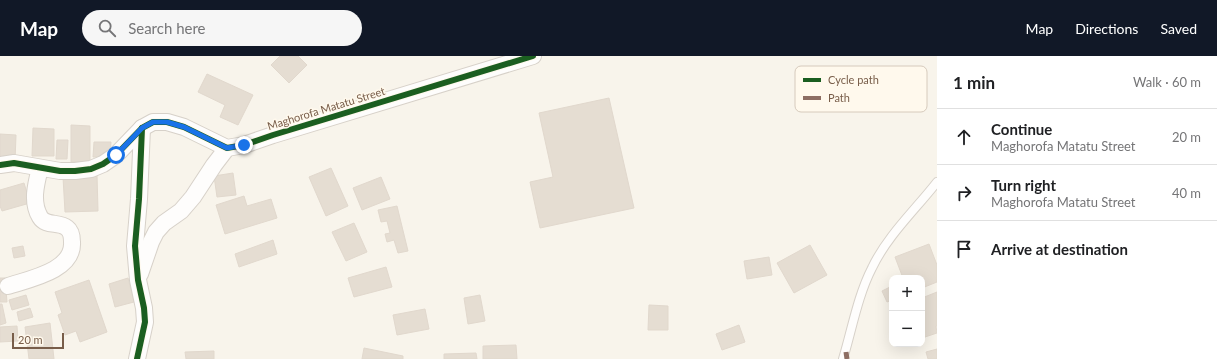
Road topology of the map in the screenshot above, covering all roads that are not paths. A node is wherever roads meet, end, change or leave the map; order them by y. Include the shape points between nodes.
1 (533, 56) edge
2 (517, 58) edge
3 (142, 128) junction
4 (227, 148) junction
5 (0, 166) edge
6 (40, 168) junction
7 (937, 182) edge
8 (138, 280) junction
9 (8, 286) dead end
10 (137, 359) edge
11 (843, 359) edge

1 - 2 street, Maghorofa Matatu Street
2 - 4 street, Maghorofa Matatu Street via 244,145
3 - 4 street via 153,122 167,122 184,127
3 - 6 street via 116,155 91,169 60,171
3 - 8 street via 136,231
4 - 8 street via 193,197 156,232
5 - 6 street via 14,163
6 - 9 street via 35,197 40,216 44,222 68,229 72,236 72,246 64,263 48,272
7 - 11 lane via 885,246 872,268 859,302
8 - 10 street via 145,322

